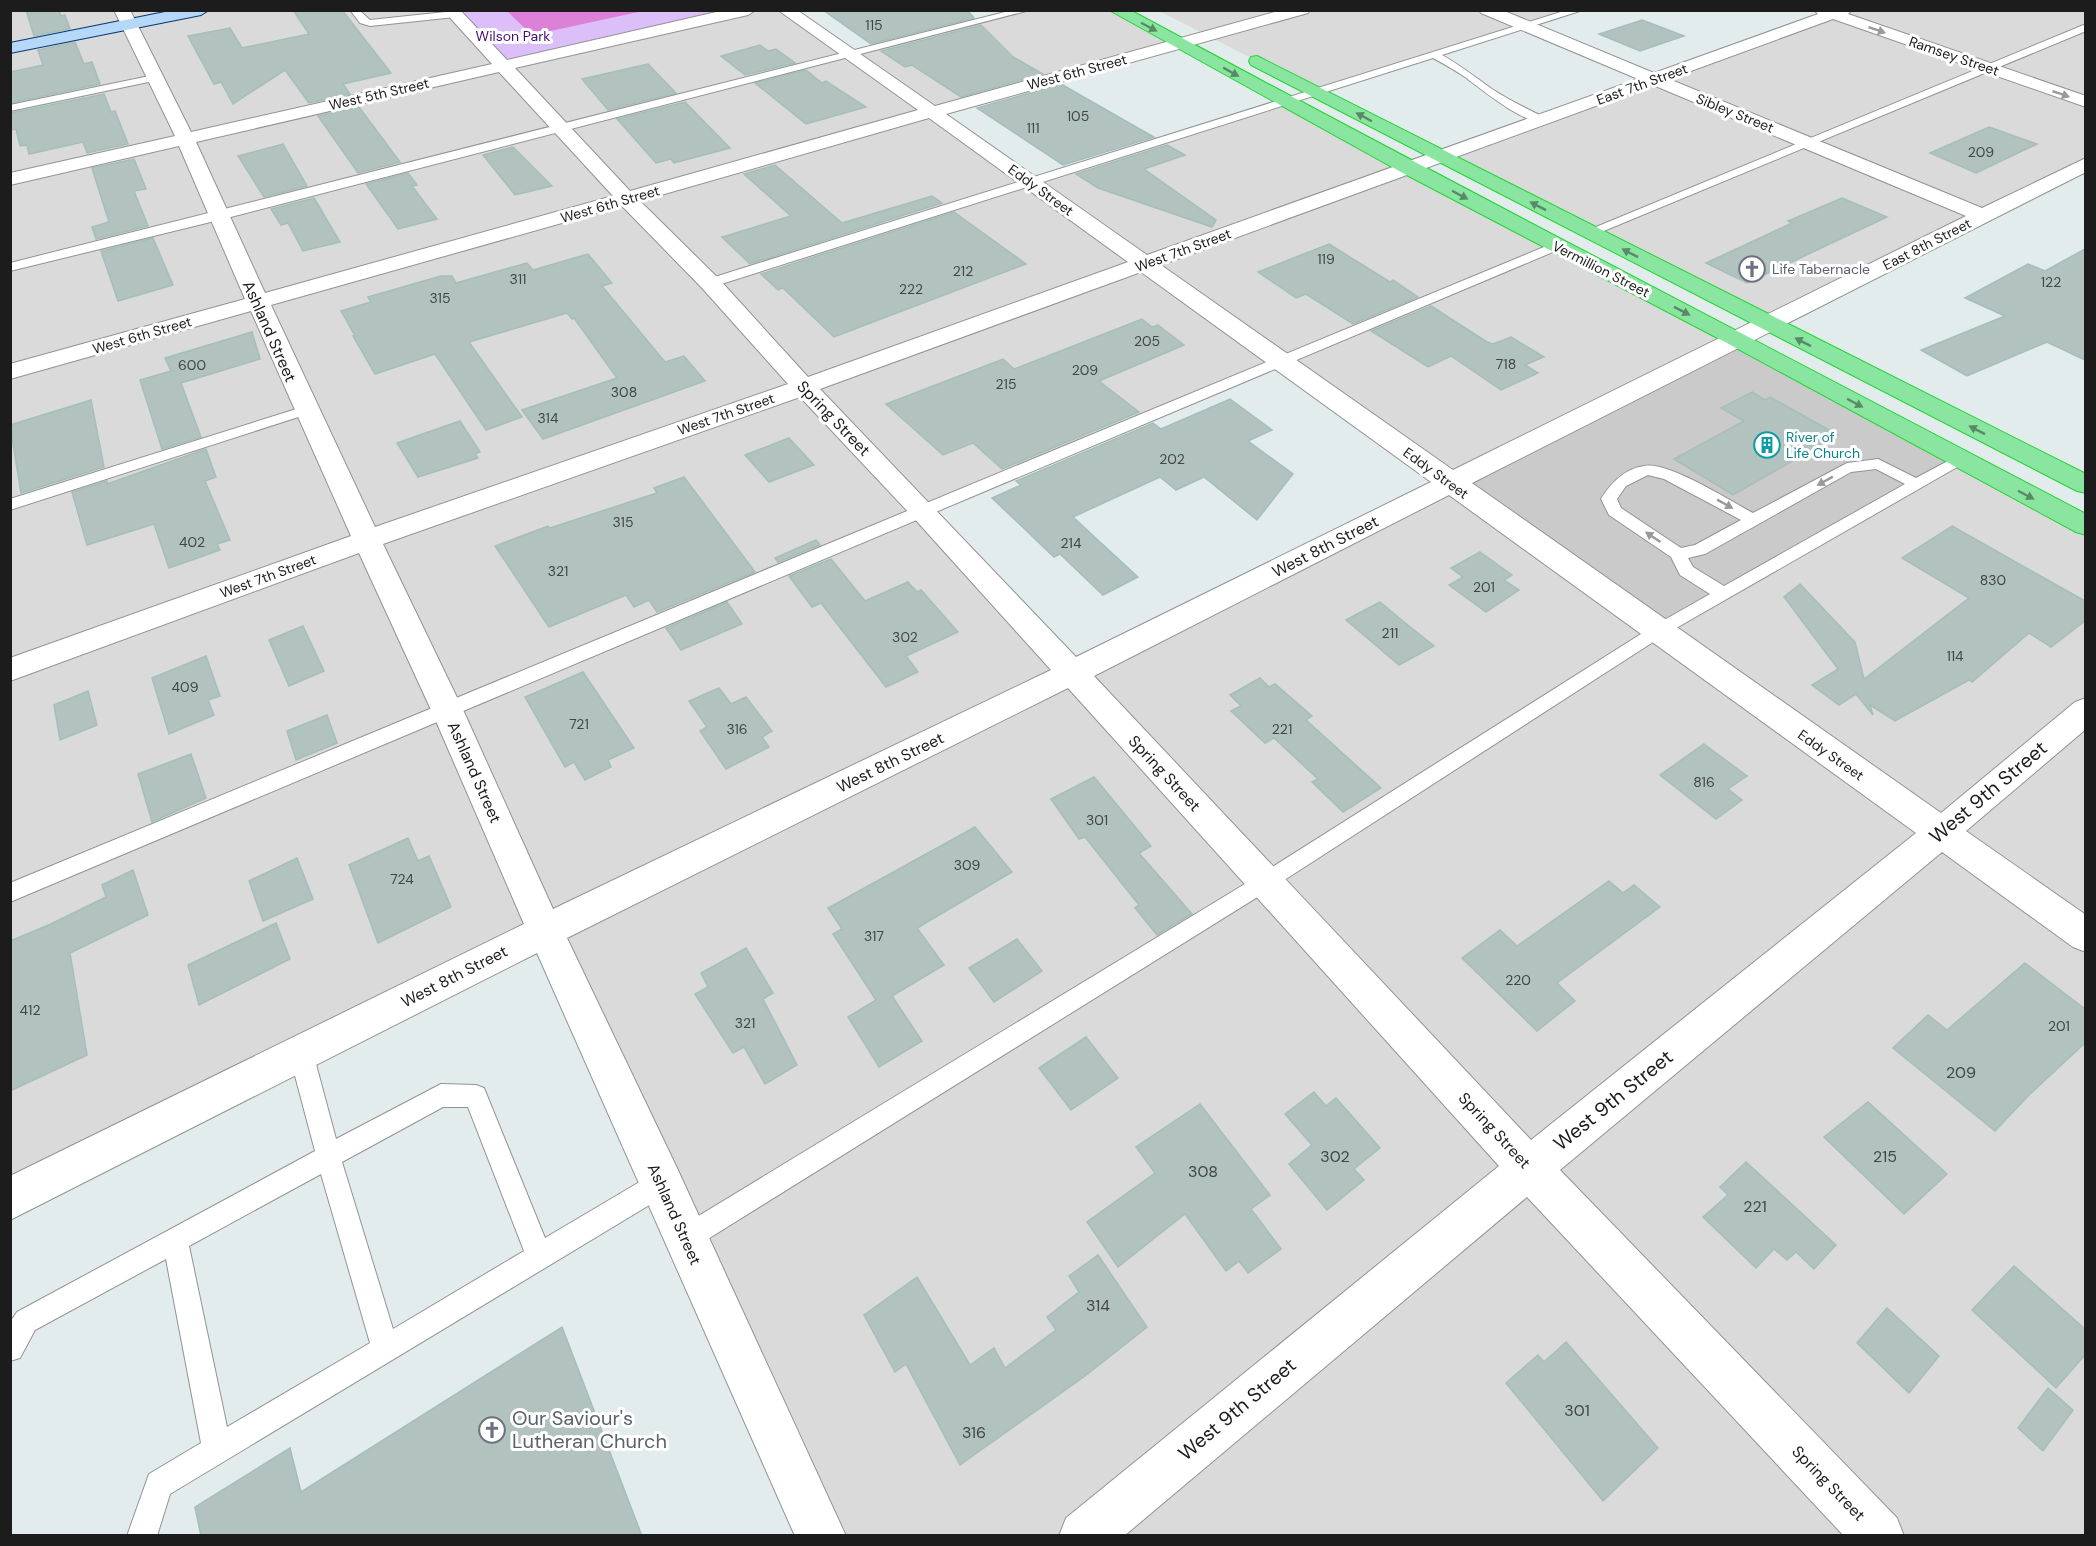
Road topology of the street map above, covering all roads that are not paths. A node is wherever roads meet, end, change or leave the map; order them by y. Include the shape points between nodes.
1 (201, 10) edge
2 (354, 10) edge
3 (748, 10) edge
4 (786, 10) edge
5 (1026, 10) edge
6 (1117, 10) edge
7 (1302, 10) edge
8 (1487, 10) edge
9 (1579, 10) edge
10 (453, 12) edge
11 (1833, 12) edge
12 (125, 17) edge
13 (1526, 27) junction
14 (2085, 27) edge
15 (1184, 35) junction
16 (1209, 36) junction
17 (10, 48) edge
18 (850, 54) junction
19 (1434, 54) junction
20 (505, 66) junction
21 (1986, 68) junction
22 (154, 78) junction
23 (1655, 80) junction
24 (1316, 92) junction
25 (1284, 101) junction
26 (2085, 102) edge
27 (10, 108) edge
28 (932, 112) junction
29 (1542, 120) junction
30 (562, 128) junction
31 (185, 138) junction
32 (1807, 143) junction
33 (1441, 157) junction
34 (2085, 164) edge
35 (1408, 168) junction
36 (10, 179) edge
37 (1030, 182) junction
38 (627, 199) junction
39 (219, 216) junction
40 (1984, 216) junction
41 (1590, 232) junction
42 (1556, 246) junction
43 (1144, 264) junction
44 (10, 267) edge
45 (710, 283) junction
46 (257, 303) junction
47 (1769, 324) junction
48 (1735, 338) junction
49 (1280, 361) junction
50 (10, 372) edge
51 (804, 387) junction
52 (306, 410) junction
53 (1961, 459) junction
54 (1450, 483) junction
55 (1917, 484) junction
56 (2085, 485) edge
57 (10, 505) edge
58 (922, 510) junction
59 (1754, 520) junction
60 (2085, 526) edge
61 (367, 540) junction
62 (1678, 554) junction
63 (1724, 594) junction
64 (1658, 631) junction
65 (10, 670) edge
66 (1072, 673) junction
67 (2085, 710) edge
68 (448, 711) junction
69 (1941, 833) junction
70 (1265, 882) junction
71 (10, 893) edge
72 (545, 931) junction
73 (2085, 936) edge
74 (301, 1053) junction
75 (328, 1155) junction
76 (1529, 1168) junction
77 (662, 1183) junction
78 (10, 1199) edge
79 (686, 1238) junction
80 (175, 1239) junction
81 (539, 1256) junction
82 (10, 1348) edge
83 (385, 1349) junction
84 (217, 1450) junction
85 (142, 1536) edge
86 (821, 1536) edge
87 (1084, 1536) edge
88 (1879, 1536) edge

1 - 12 street
2 - 10 lane via 370,23
3 - 20 street, West 5th Street
4 - 18 street, Eddy Street
5 - 18 lane
6 -> 15 highway, Vermillion Street
7 - 16 street, West 6th Street
8 - 13 street, Sibley Street
9 - 13 lane
10 - 20 street, Spring Street
11 -> 21 street, Ramsey Street
11 - 23 street, East 7th Street
12 - 17 street
12 - 22 street, Ashland Street
13 - 19 lane
13 - 23 street, Sibley Street
14 - 21 lane
15 - 16 street, West 6th Street
15 -> 25 highway, Vermillion Street
15 - 28 street, West 6th Street
16 - 24 highway, Vermillion Street
18 - 28 street, Eddy Street
18 - 30 lane
19 - 24 lane
19 - 29 lane via 1511,105
20 - 30 street, Spring Street
20 - 31 street, West 5th Street
21 -> 26 street, Ramsey Street
21 - 32 lane
22 - 27 lane
22 - 31 street, Ashland Street
23 - 29 street, East 7th Street
23 - 32 street, Sibley Street
24 - 25 lane
33 -> 24 highway, Vermillion Street
25 - 35 highway, Vermillion Street
25 - 37 lane
28 - 37 street, Eddy Street
28 - 38 street, West 6th Street
29 - 33 street, East 7th Street
30 - 38 street, Spring Street
30 - 39 lane
31 - 36 street, West 5th Street
31 - 39 street, Ashland Street
32 - 40 street, Sibley Street
32 - 41 lane
33 - 35 street, West 7th Street
41 -> 33 highway, Vermillion Street
34 - 40 street, East 8th Street
35 -> 42 highway, Vermillion Street
35 - 43 street, West 7th Street
37 - 43 street, Eddy Street
37 - 45 lane
38 - 45 street, Spring Street
38 - 46 street, West 6th Street
39 - 44 lane
39 - 46 street, Ashland Street
40 - 47 street, East 8th Street
47 -> 41 highway, Vermillion Street
42 -> 48 highway, Vermillion Street
42 - 49 lane
43 - 49 street, Eddy Street
43 - 51 street, West 7th Street
45 - 51 street, Spring Street
46 - 50 street, West 6th Street
46 - 52 street, Ashland Street
47 - 48 street, West 8th Street
56 -> 47 highway, Vermillion Street
48 -> 53 highway, Vermillion Street
48 - 54 street, West 8th Street
49 - 54 street, Eddy Street
49 - 58 lane
51 - 58 street, Spring Street
51 - 61 street, West 7th Street
52 - 57 lane
52 - 61 street, Ashland Street
53 - 55 lane
53 -> 60 highway, Vermillion Street
54 - 64 street, Eddy Street
54 - 66 street, West 8th Street
55 -> 59 lane via 1878,464 1847,468
55 - 63 lane
58 - 66 street, Spring Street
58 - 68 lane
59 - 62 lane via 1699,550
62 -> 59 lane via 1615,511 1609,499 1620,483 1646,470 1670,475
61 - 65 street, West 7th Street
61 - 68 street, Ashland Street
62 - 63 lane via 1686,571
63 - 64 lane
64 - 69 street, Eddy Street
64 - 70 lane
66 - 70 street, Spring Street
66 - 72 street, West 8th Street
67 - 69 street, West 9th Street
68 - 71 lane
68 - 72 street, Ashland Street
69 - 73 street, Eddy Street
69 - 76 street, West 9th Street
70 - 76 street, Spring Street
70 - 79 lane
72 - 74 street, West 8th Street
72 - 77 street, Ashland Street
74 - 75 lane
74 - 78 street, West 8th Street
75 - 80 lane
75 - 81 lane via 441,1095 476,1096
75 - 83 lane
76 - 87 street, West 9th Street
76 - 88 street, Spring Street
77 - 79 street, Ashland Street
77 - 81 lane
79 - 86 street, Ashland Street
80 - 82 lane via 26,1321
80 - 84 lane
81 - 83 lane
83 - 84 lane
84 - 85 lane via 159,1484

